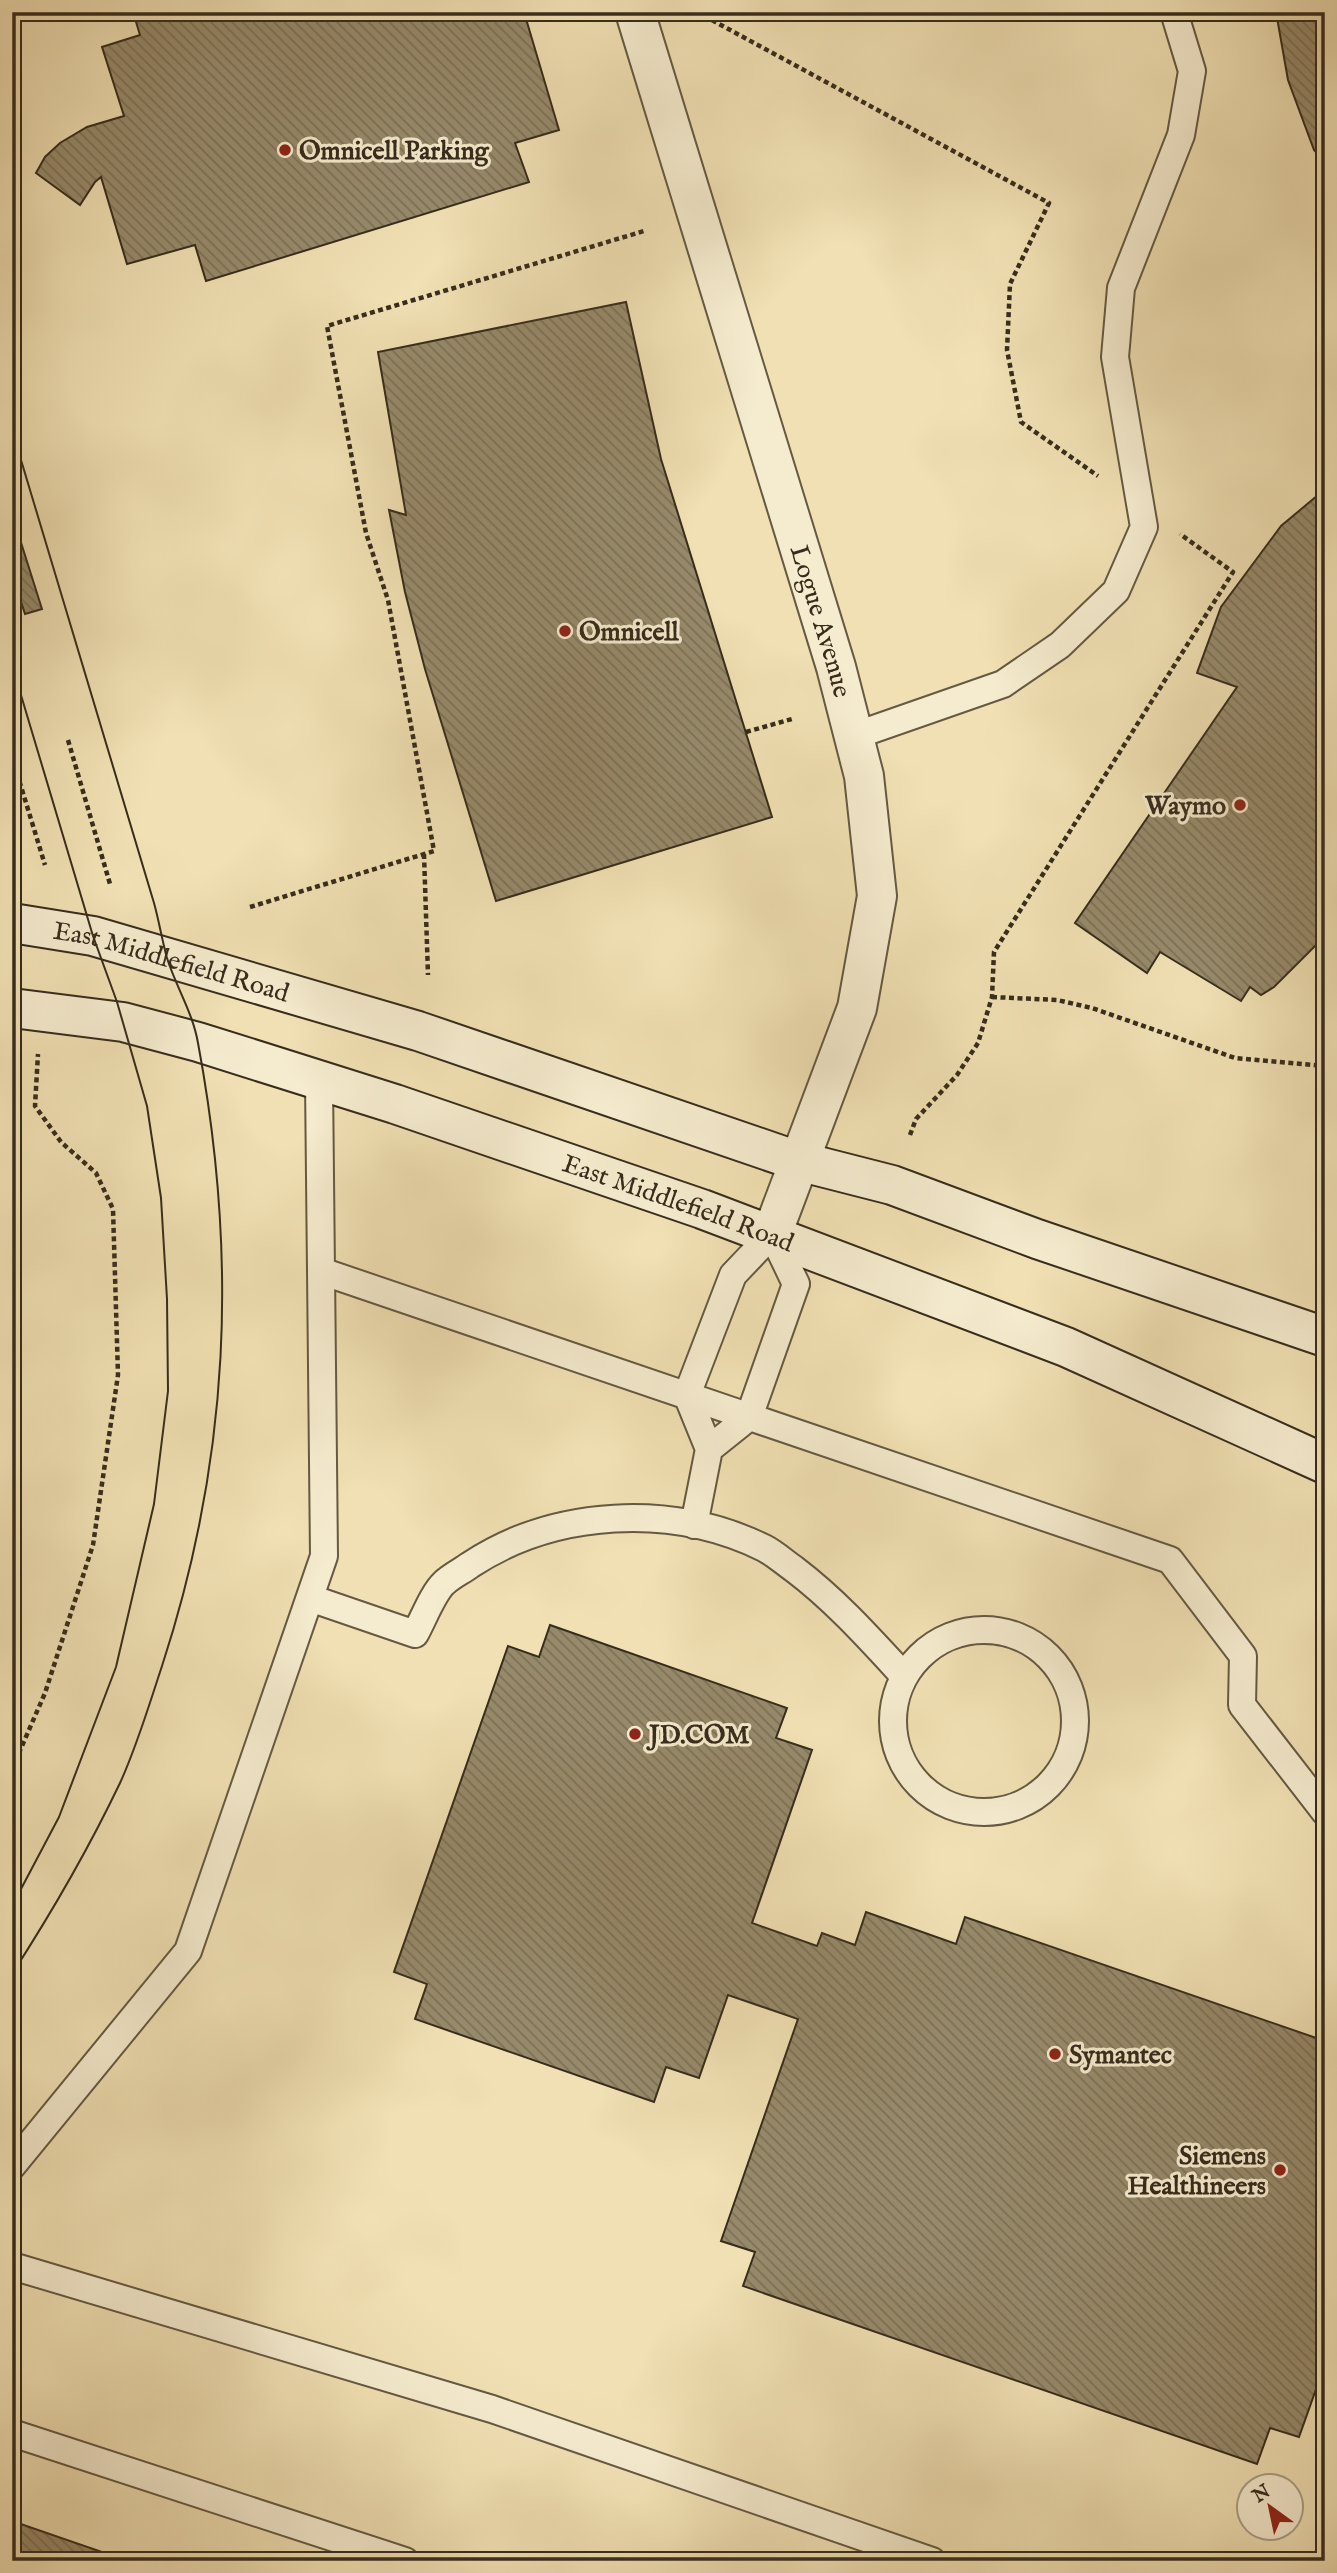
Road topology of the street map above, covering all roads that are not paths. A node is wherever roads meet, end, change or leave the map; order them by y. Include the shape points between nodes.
1 (635, 12) edge
2 (1174, 12) edge
3 (854, 736) junction
4 (12, 923) edge
5 (26, 1009) edge
6 (319, 1081) junction
7 (798, 1161) junction
8 (772, 1234) junction
9 (321, 1271) junction
10 (1325, 1337) edge
11 (687, 1395) junction
12 (749, 1417) junction
13 (709, 1449) junction
14 (1325, 1464) edge
15 (694, 1525) junction
16 (310, 1598) junction
17 (904, 1676) junction
18 (1325, 1812) edge
19 (12, 2166) edge
20 (12, 2266) edge
21 (12, 2433) edge
22 (405, 2561) edge
23 (932, 2561) edge

1 - 3 main road, Logue Avenue
2 - 3 lane via 1192,71 1181,135 1121,288 1115,357 1144,527 1115,591 1060,645 1003,684
3 - 7 main road, Logue Avenue via 864,776 877,896 857,1008
4 - 7 main road, East Middlefield Road via 93,936 418,1031
5 - 6 main road, East Middlefield Road via 123,1022
6 - 8 main road, East Middlefield Road
6 - 9 lane
7 - 8 main road, Logue Avenue
7 - 10 main road, East Middlefield Road via 892,1185
8 - 11 lane via 733,1275
8 - 12 lane via 796,1284
8 - 14 main road, East Middlefield Road via 1066,1347
9 - 11 lane
9 - 16 lane via 324,1556
11 - 12 lane
11 - 13 lane
12 - 13 lane
12 - 18 lane via 1170,1560 1243,1656 1242,1705
13 - 15 lane
15 - 16 lane via 607,1519 553,1527 494,1549 443,1584 415,1634
15 - 17 lane via 718,1529 766,1549 827,1597
16 - 19 lane via 188,1951
17 - 17 lane via 893,1711 893,1731 905,1767 930,1795 965,1810 1003,1809 1038,1794 1063,1766 1075,1729 1070,1691 1057,1666 1037,1646 1003,1631 964,1632 930,1647
20 - 23 lane via 492,2409
21 - 22 lane

